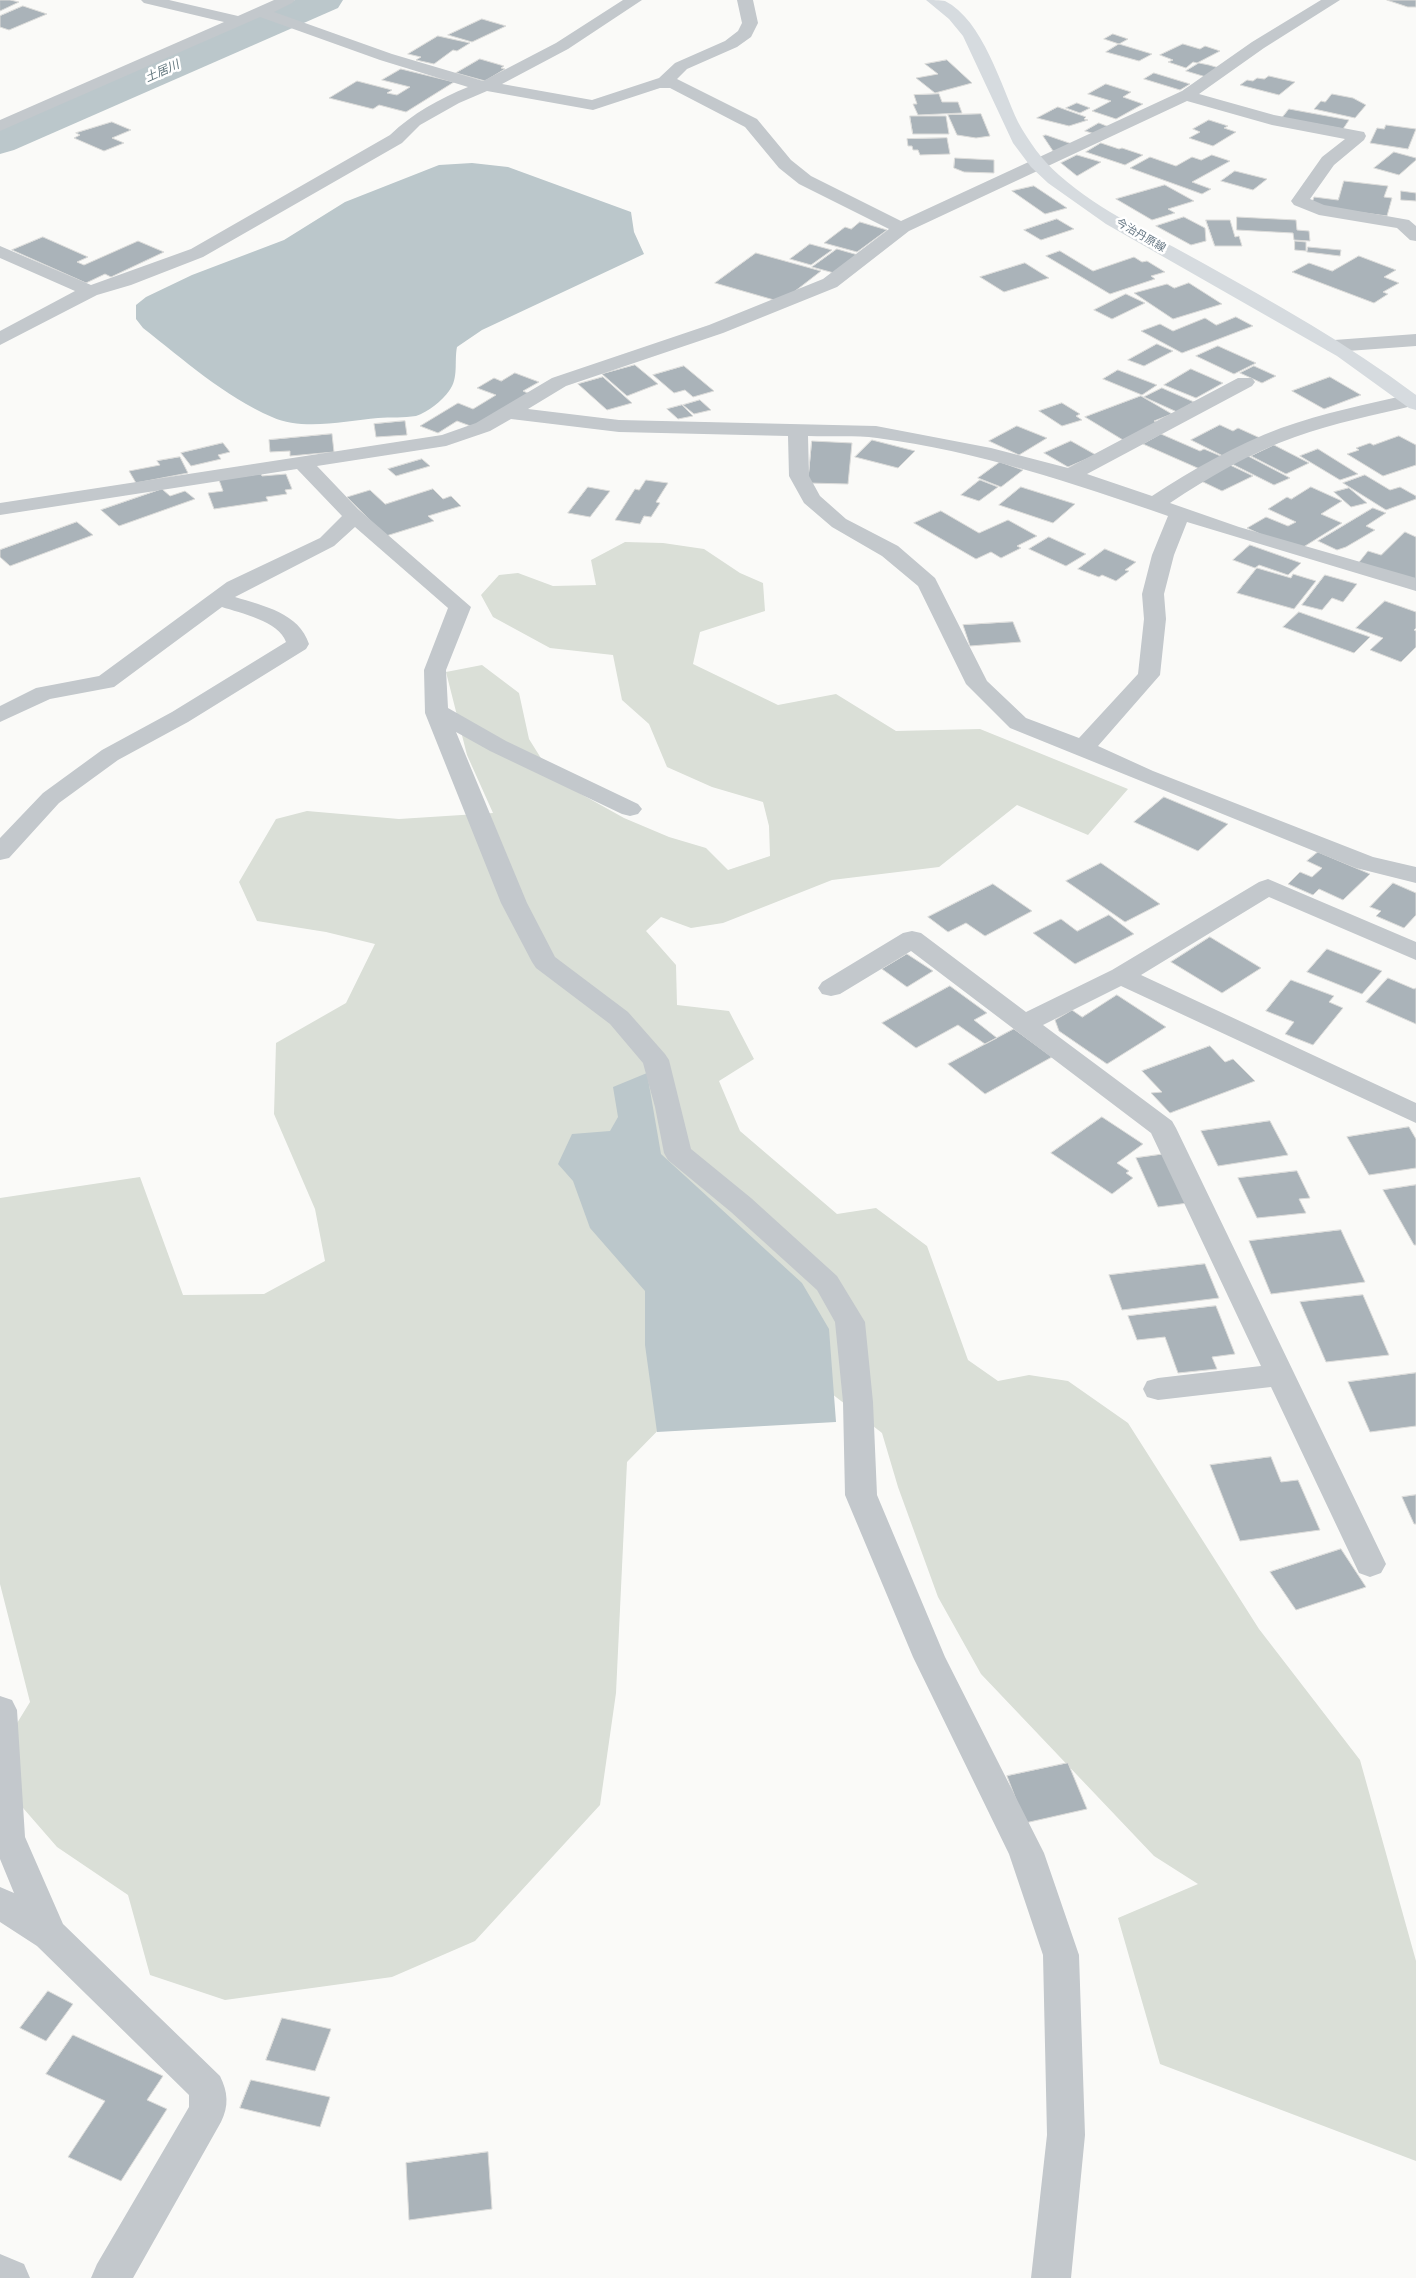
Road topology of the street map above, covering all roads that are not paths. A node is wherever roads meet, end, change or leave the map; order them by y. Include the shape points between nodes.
1 (149, 0) edge
2 (287, 0) edge
3 (634, 0) edge
4 (745, 0) edge
5 (934, 0) edge
6 (1332, 0) edge
7 (266, 14) junction
8 (241, 21) junction
9 (663, 83) junction
10 (486, 86) junction
11 (1186, 95) junction
12 (0, 126) edge
13 (1037, 163) junction
14 (901, 228) junction
15 (1416, 236) edge
16 (0, 251) edge
17 (90, 291) junction
18 (0, 339) edge
19 (1416, 340) edge
20 (1334, 346) junction
21 (1245, 382) dead end
22 (1413, 402) edge
23 (507, 412) junction
24 (798, 430) junction
25 (302, 461) junction
26 (1070, 475) junction
27 (1154, 504) junction
28 (0, 509) edge
29 (1180, 513) junction
30 (354, 516) junction
31 (1416, 585) edge
32 (218, 599) junction
33 (437, 711) junction
34 (0, 716) edge
35 (1084, 748) junction
36 (630, 809) dead end
37 (0, 853) edge
38 (1416, 875) edge
39 (1416, 952) edge
40 (1121, 976) junction
41 (831, 988) dead end
42 (1024, 1024) junction
43 (1416, 1114) edge
44 (1280, 1375) junction
45 (1158, 1389) dead end
46 (1370, 1564) dead end
47 (0, 1710) edge
48 (0, 1903) edge
49 (50, 1935) junction
50 (0, 2273) edge
51 (10, 2278) edge
52 (111, 2278) edge
53 (1051, 2278) edge

1 - 8 street
2 - 7 street
3 - 10 street via 562,46
4 - 9 street via 750,23 745,34 731,44 681,66
5 - 13 main road, 今治丹原線 via 962,23 977,43 1015,133
6 - 11 street via 1258,45
7 - 8 street
7 - 10 street via 386,57
8 - 12 street
9 - 10 street via 593,105
9 - 14 street via 674,83 751,122 785,164 805,180
10 - 17 street via 414,120 396,139 197,253
11 - 13 street
11 - 15 street via 1272,120 1358,136 1328,161 1300,201 1319,210 1403,224
13 - 14 street
13 - 20 main road, 今治丹原線 via 1069,191 1105,215
14 - 23 street via 830,283 716,329 559,382
16 - 17 street
17 - 18 street
19 - 20 street
20 - 22 main road, 今治丹原線
21 - 26 street
22 - 27 street via 1306,426 1246,450 1188,481
23 - 24 street via 619,426
23 - 25 street via 483,427 446,440
24 - 26 street via 876,432 991,454
24 - 35 street via 799,476 811,499 839,523 890,551 927,583 977,684 1018,723
25 - 28 street
25 - 30 street
26 - 27 street
27 - 29 street
29 - 31 street
29 - 35 street via 1163,555 1153,594 1155,619 1149,676
30 - 32 street via 327,542 235,587
30 - 33 street via 460,607 435,670
32 - 34 street via 106,682 44,693
32 - 37 street via 268,615 294,632 298,644 110,756 51,798
33 - 36 street via 498,746
33 - 53 street via 514,903 545,962 619,1018 656,1060 678,1153 827,1283 850,1322 858,1402 861,1495 929,1657 1026,1853 1060,1955 1066,2135
35 - 38 street via 1145,776 1365,863
39 - 40 street via 1268,887
40 - 42 street
40 - 43 street
41 - 42 street via 912,939
42 - 44 street via 1162,1128
44 - 45 street
44 - 46 street
47 - 49 street via 8,1837
48 - 49 street
49 - 52 street via 207,2088 208,2110
50 - 51 street

